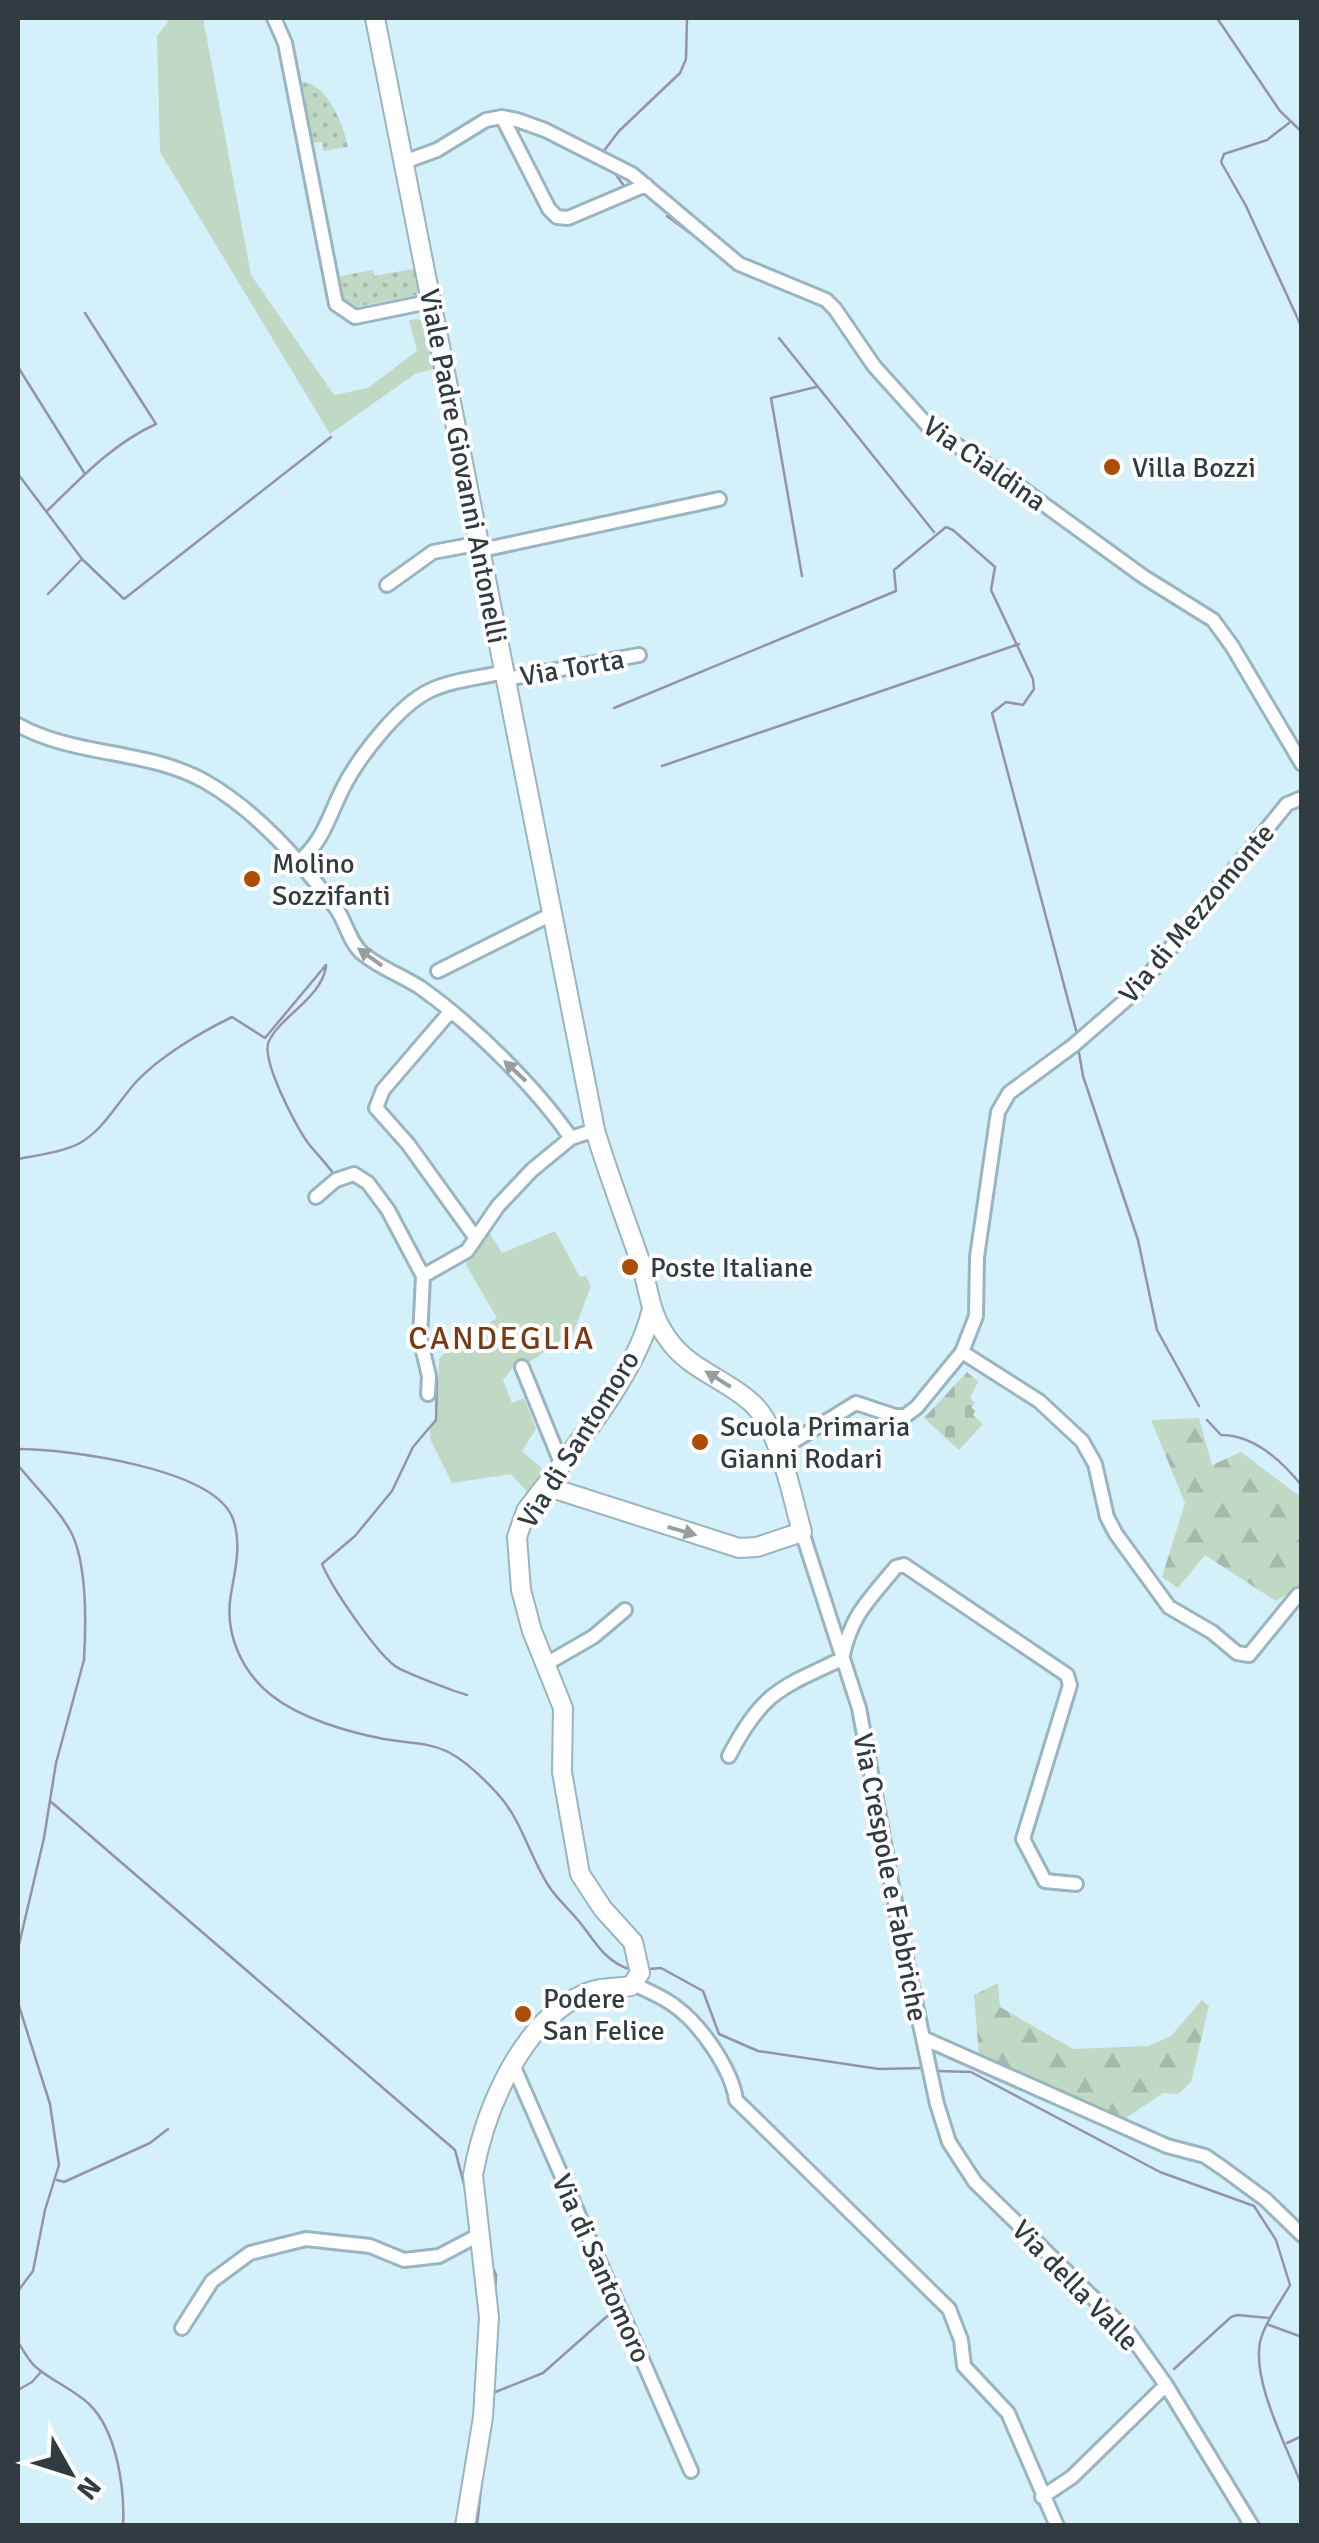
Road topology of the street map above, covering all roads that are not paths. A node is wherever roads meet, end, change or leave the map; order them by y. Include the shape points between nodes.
1 (274, 18) edge
2 (375, 18) edge
3 (502, 117) junction
4 (404, 162) junction
5 (646, 185) junction
6 (433, 301) junction
7 (719, 499) dead end
8 (481, 547) junction
9 (387, 585) dead end
10 (639, 655) dead end
11 (505, 676) junction
12 (18, 725) edge
13 (1302, 764) edge
14 (1302, 798) edge
15 (298, 862) junction
16 (552, 914) junction
17 (438, 971) dead end
18 (450, 1012) junction
19 (595, 1130) junction
20 (571, 1138) junction
21 (316, 1197) dead end
22 (476, 1237) junction
23 (423, 1276) junction
24 (651, 1312) junction
25 (962, 1352) junction
26 (522, 1367) dead end
27 (428, 1394) dead end
28 (778, 1451) junction
29 (554, 1480) junction
30 (802, 1532) junction
31 (1302, 1596) edge
32 (625, 1610) dead end
33 (842, 1660) junction
34 (546, 1664) junction
35 (729, 1756) dead end
36 (1076, 1884) dead end
37 (637, 1972) junction
38 (923, 2038) junction
39 (513, 2065) junction
40 (1302, 2235) edge
41 (477, 2236) junction
42 (182, 2328) dead end
43 (1166, 2385) junction
44 (691, 2470) dead end
45 (1042, 2496) junction
46 (465, 2526) edge
47 (1056, 2526) edge
48 (1252, 2526) edge

1 - 6 street via 285,43 336,304 355,317
2 - 4 main road, Viale Padre Giovanni Antonelli
3 - 4 street
3 - 5 street, Via Cialdina via 544,130
3 - 5 street via 557,217
4 - 6 main road, Viale Padre Giovanni Antonelli
5 - 13 street, Via Cialdina via 739,264 826,300 884,380 929,427 1212,620
6 - 8 main road, Viale Padre Giovanni Antonelli
7 - 8 street
8 - 9 street via 432,552
8 - 11 main road, Viale Padre Giovanni Antonelli
10 - 11 street, Via Torta
11 - 15 street, Via Torta via 442,686 406,708 352,773 320,840
11 - 16 main road, Viale Padre Giovanni Antonelli
12 - 15 street via 203,780
14 - 25 street, Via di Mezzomonte via 1287,804 1136,992 1002,1102 976,1256 976,1316
18 -> 15 street via 362,953
16 - 17 street
16 - 19 main road, Viale Padre Giovanni Antonelli
20 -> 18 street via 528,1084
18 - 22 street via 382,1090 376,1108
19 - 20 street
19 - 24 main road, Viale Padre Giovanni Antonelli
20 - 22 street via 516,1185
21 - 23 street via 349,1174 363,1178
22 - 23 street via 460,1257
23 - 27 street via 420,1338
28 -> 24 main road via 758,1408 683,1356
24 - 29 main road, Via di Santomoro via 634,1354
25 - 28 street, Via di Mezzomonte via 909,1414 894,1416 856,1403
25 - 31 street via 1038,1401 1082,1441 1116,1534 1178,1615 1250,1655
26 - 29 street
28 - 30 main road
29 -> 30 main road via 739,1548
29 - 34 main road, Via di Santomoro via 522,1516 516,1546 521,1590
30 - 33 street, Via Crespole e Fabbriche
32 - 34 street
33 - 35 street via 766,1699
33 - 36 street via 855,1618 904,1565 1066,1675 1070,1684 1024,1840 1045,1881
33 - 38 street, Via Crespole e Fabbriche via 859,1708
34 - 37 main road, Via di Santomoro via 563,1708 562,1772 580,1874 630,1938
37 - 39 main road via 558,2012 530,2037
37 - 45 street via 689,2019 733,2079 736,2100 949,2309 964,2366 1008,2413
38 - 40 street, Via Crespole e Fabbriche via 1167,2146 1205,2156
38 - 43 street, Via della Valle via 949,2142 965,2170 1117,2318
39 - 41 main road via 476,2155
39 - 44 street, Via di Santomoro
41 - 42 street via 439,2256 404,2260 370,2246 306,2238 250,2253 212,2281
41 - 46 main road via 489,2317
43 - 45 street via 1072,2477
43 - 48 street, Via della Valle
45 - 47 street

